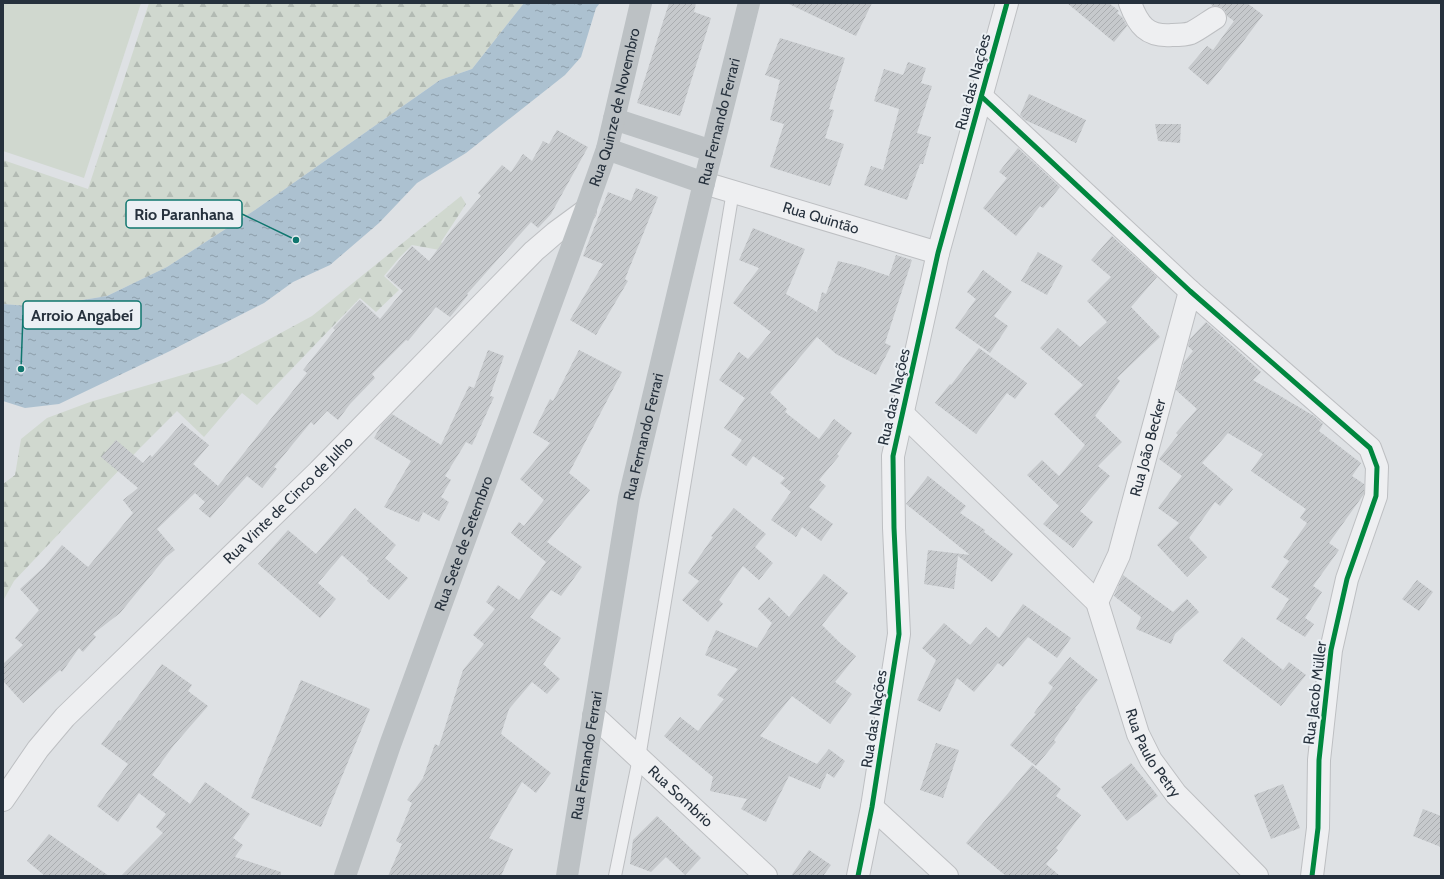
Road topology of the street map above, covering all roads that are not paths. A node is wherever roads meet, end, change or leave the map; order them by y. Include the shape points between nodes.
1 (641, 3) edge
2 (749, 3) edge
3 (1007, 3) edge
4 (1130, 3) edge
5 (1214, 18) dead end
6 (982, 97) junction
7 (614, 120) junction
8 (687, 143) junction
9 (607, 149) junction
10 (712, 151) junction
11 (679, 174) junction
12 (704, 183) junction
13 (733, 191) junction
14 (585, 211) junction
15 (938, 253) junction
16 (1190, 291) junction
17 (903, 414) junction
18 (1097, 602) junction
19 (594, 716) junction
20 (639, 758) junction
21 (3, 800) edge
22 (872, 807) junction
23 (345, 876) edge
24 (567, 876) edge
25 (615, 876) edge
26 (766, 876) edge
27 (858, 876) edge
28 (947, 876) edge
29 (1257, 876) edge
30 (1312, 876) edge

1 - 7 main road, Rua Quinze de Novembro
2 - 10 main road, Rua Fernando Ferrari
3 - 6 street, Rua das Nações
4 - 5 street via 1134,16 1142,26 1165,36 1190,33
6 - 15 street, Rua das Nações
6 - 16 street
7 - 8 main road
7 - 9 main road, Rua Quinze de Novembro
8 - 10 main road
8 - 11 main road
9 - 11 main road
9 - 14 main road, Rua Quinze de Novembro
10 - 12 main road, Rua Fernando Ferrari
11 - 12 main road
12 - 13 street, Rua Quintão
12 - 19 main road, Rua Fernando Ferrari via 629,498
13 - 15 street, Rua Quintão
13 - 20 lane
14 - 21 street, Rua Vinte de Cinco de Julho via 534,251 318,471 65,717 38,749
14 - 23 main road, Rua Sete de Setembro via 390,745
15 - 17 street, Rua das Nações
16 - 18 street, Rua João Becker via 1119,555
16 - 30 street, Rua Jacob Müller via 1370,448 1377,467 1376,496 1347,579 1331,650 1319,760 1318,828
17 - 18 street
17 - 22 street, Rua das Nações via 893,456 899,634
18 - 29 street, Rua Paulo Petry via 1138,734 1151,760 1176,794
19 - 20 street, Rua Sombrio
19 - 24 main road, Rua Fernando Ferrari
20 - 25 lane
20 - 26 street, Rua Sombrio
22 - 27 street, Rua das Nações
22 - 28 street

